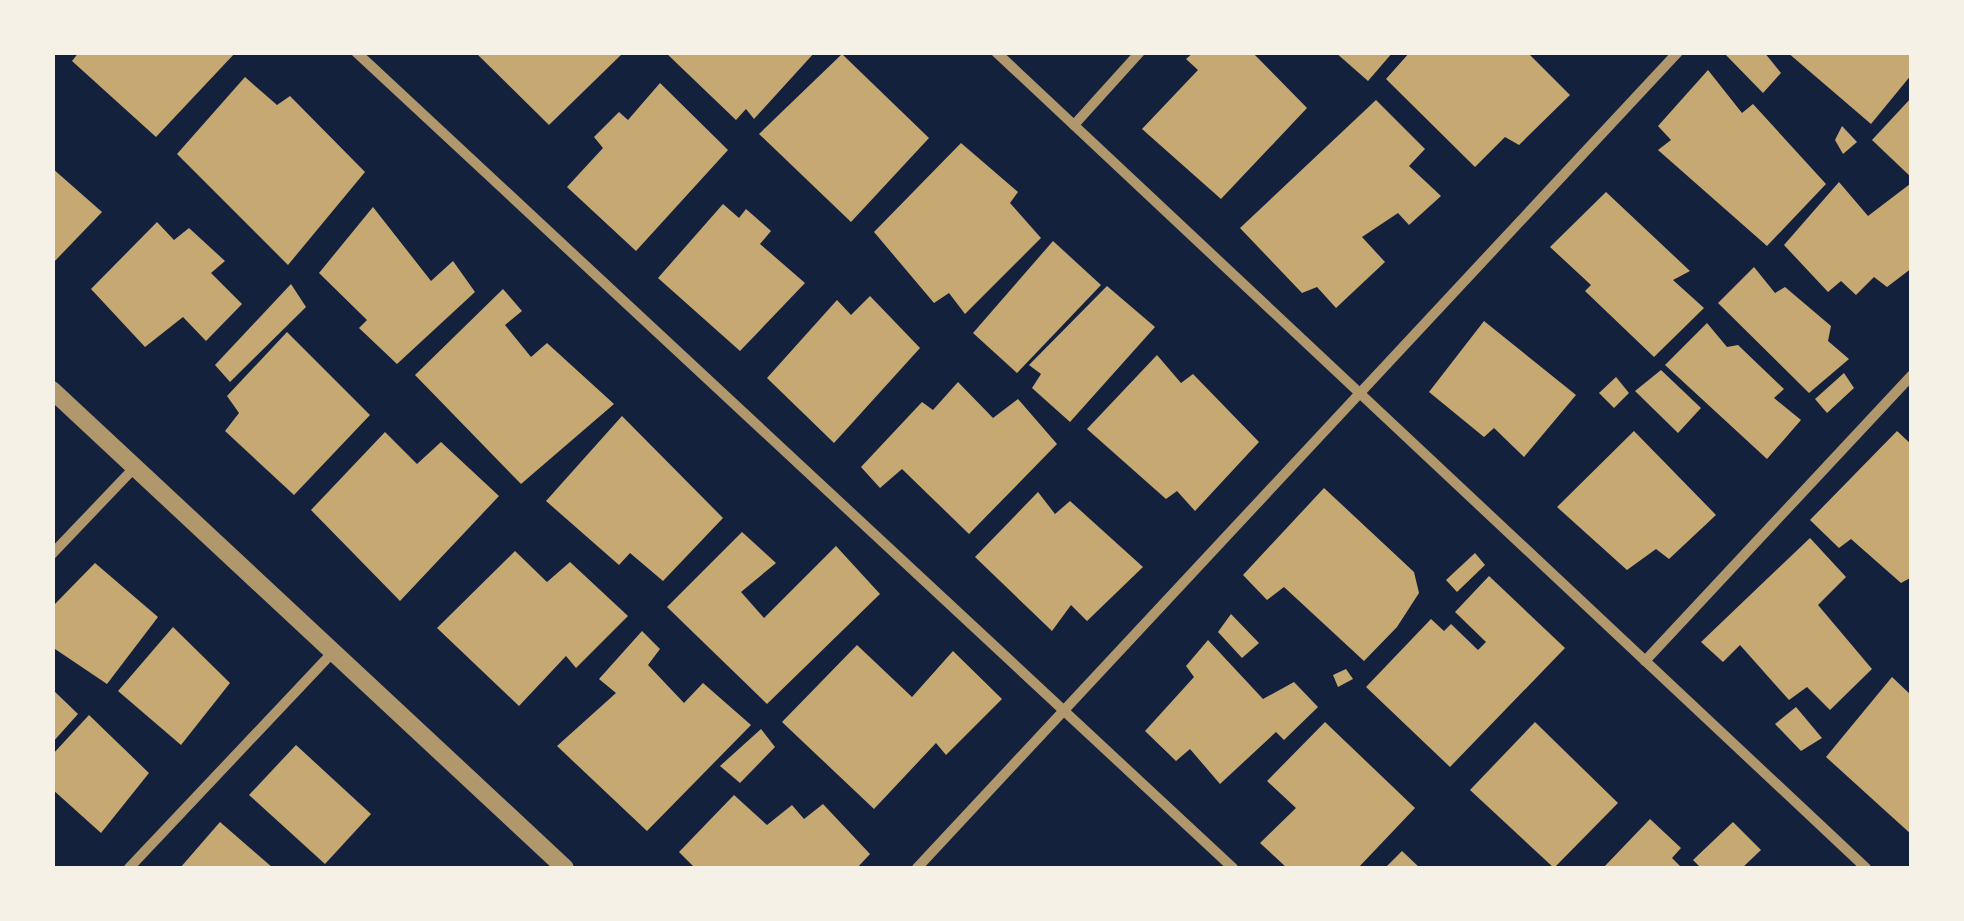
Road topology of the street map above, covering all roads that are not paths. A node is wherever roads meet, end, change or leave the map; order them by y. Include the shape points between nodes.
1 (356, 52) edge
2 (996, 52) edge
3 (1140, 52) edge
4 (1678, 52) edge
5 (1074, 125) junction
6 (1912, 375) edge
7 (52, 390) edge
8 (1358, 394) junction
9 (135, 467) junction
10 (52, 554) edge
11 (334, 651) junction
12 (1645, 660) junction
13 (1062, 710) junction
14 (556, 866) edge
15 (129, 868) edge
16 (917, 868) edge
17 (1232, 868) edge
18 (1866, 868) edge

1 - 13 street
2 - 5 street
3 - 5 street
4 - 8 street
5 - 8 street
6 - 12 street
7 - 9 street
8 - 12 street
8 - 13 street
9 - 10 street
9 - 11 street
11 - 14 street
11 - 15 street
12 - 18 street
13 - 16 street
13 - 17 street

